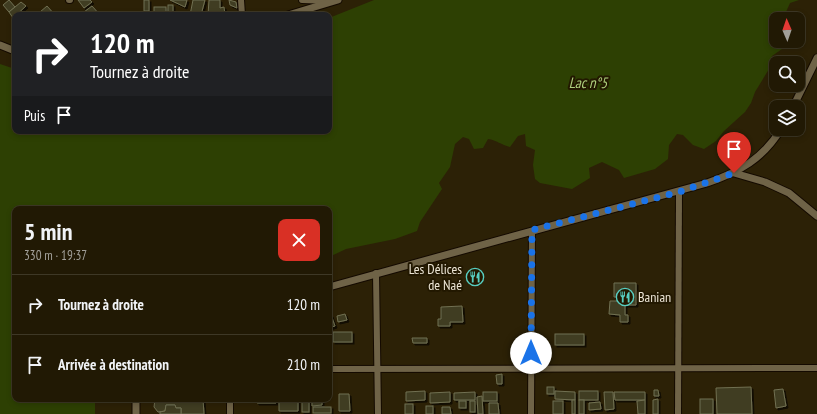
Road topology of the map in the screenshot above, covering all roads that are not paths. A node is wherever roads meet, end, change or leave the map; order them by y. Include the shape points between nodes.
1 (241, 0) edge
2 (302, 0) edge
3 (336, 1) edge
4 (242, 12) edge
5 (298, 12) edge
6 (0, 46) edge
7 (12, 50) edge
8 (817, 58) edge
9 (796, 100) edge
10 (775, 136) edge
11 (734, 173) junction
12 (679, 192) junction
13 (817, 216) edge
14 (532, 230) junction
15 (376, 273) junction
16 (332, 285) edge
17 (531, 368) junction
18 (678, 368) junction
19 (817, 368) edge
20 (332, 369) edge
21 (377, 369) junction
22 (136, 402) edge
23 (230, 402) edge
24 (136, 414) edge
25 (230, 414) edge
26 (378, 414) edge
27 (531, 414) edge
28 (678, 414) edge

1 - 4 street
2 - 3 street
3 - 5 street
6 - 7 street
8 - 9 street
10 - 11 street via 768,147
11 - 12 street
11 - 13 street via 789,193
12 - 14 street
12 - 18 street
14 - 15 street
14 - 17 street
15 - 16 street
15 - 21 street
17 - 18 street
17 - 21 street
17 - 27 street
18 - 19 street
18 - 28 street
20 - 21 street
21 - 26 street
22 - 24 street
23 - 25 street

